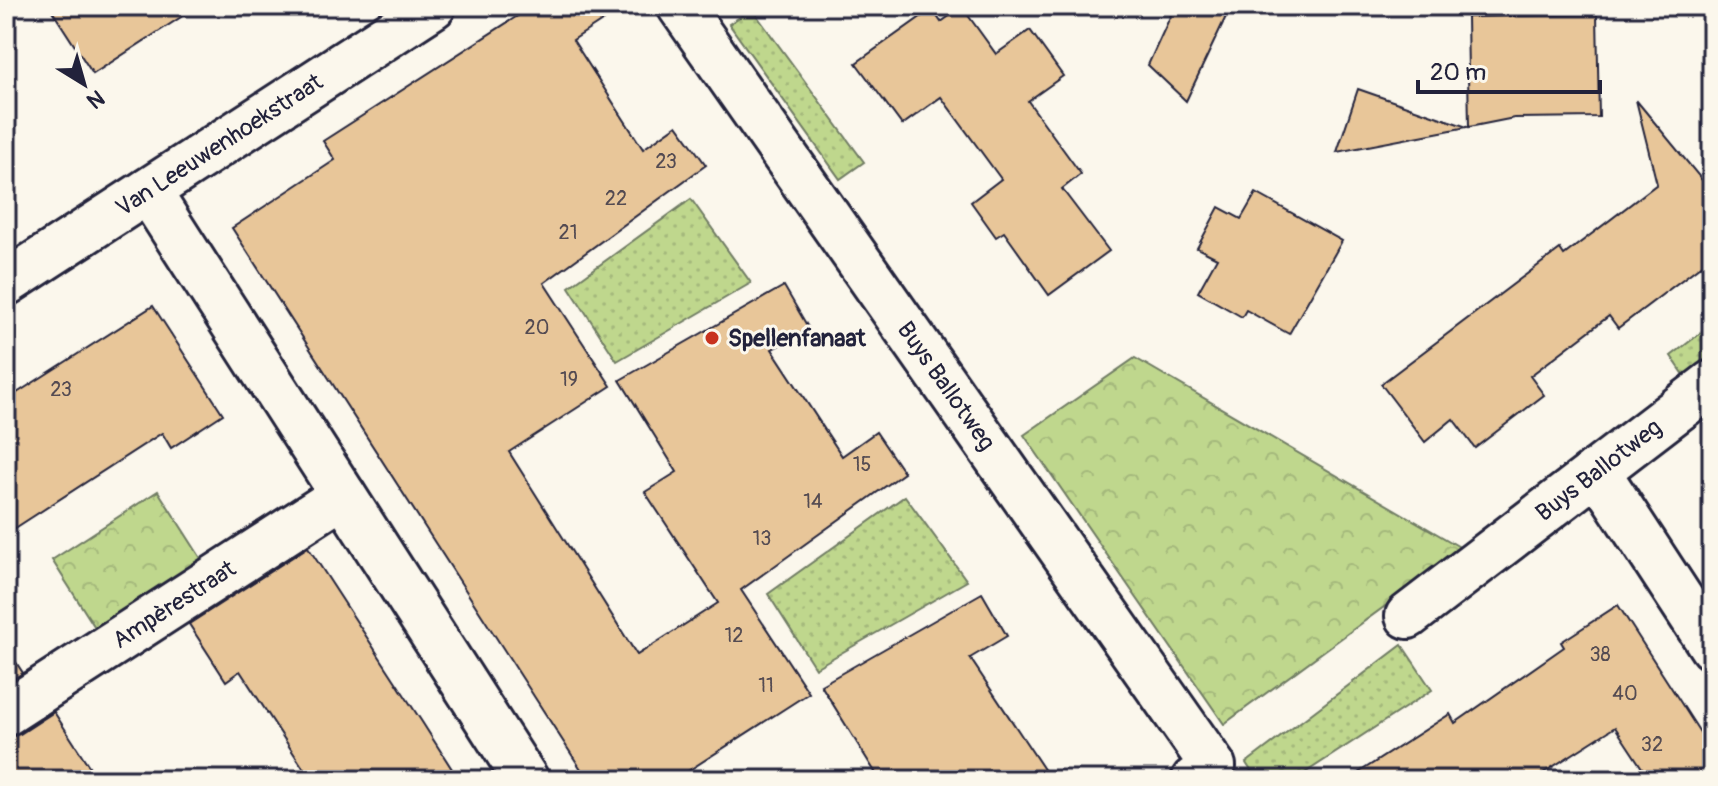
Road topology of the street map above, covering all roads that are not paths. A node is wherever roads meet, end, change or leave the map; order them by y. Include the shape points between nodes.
1 (433, 6) edge
2 (680, 6) edge
3 (148, 191) junction
4 (6, 283) edge
5 (1712, 383) edge
6 (1597, 471) junction
7 (343, 495) junction
8 (1408, 616) dead end
9 (1712, 647) edge
10 (6, 713) edge
11 (1203, 773) edge
12 (526, 780) edge

1 - 3 street, Van Leeuwenhoekstraat
2 - 11 street, Buys Ballotweg
3 - 4 street, Van Leeuwenhoekstraat
3 - 7 street
5 - 6 street, Buys Ballotweg
6 - 8 street, Buys Ballotweg
6 - 9 street
7 - 10 street, Ampèrestraat
7 - 12 street

